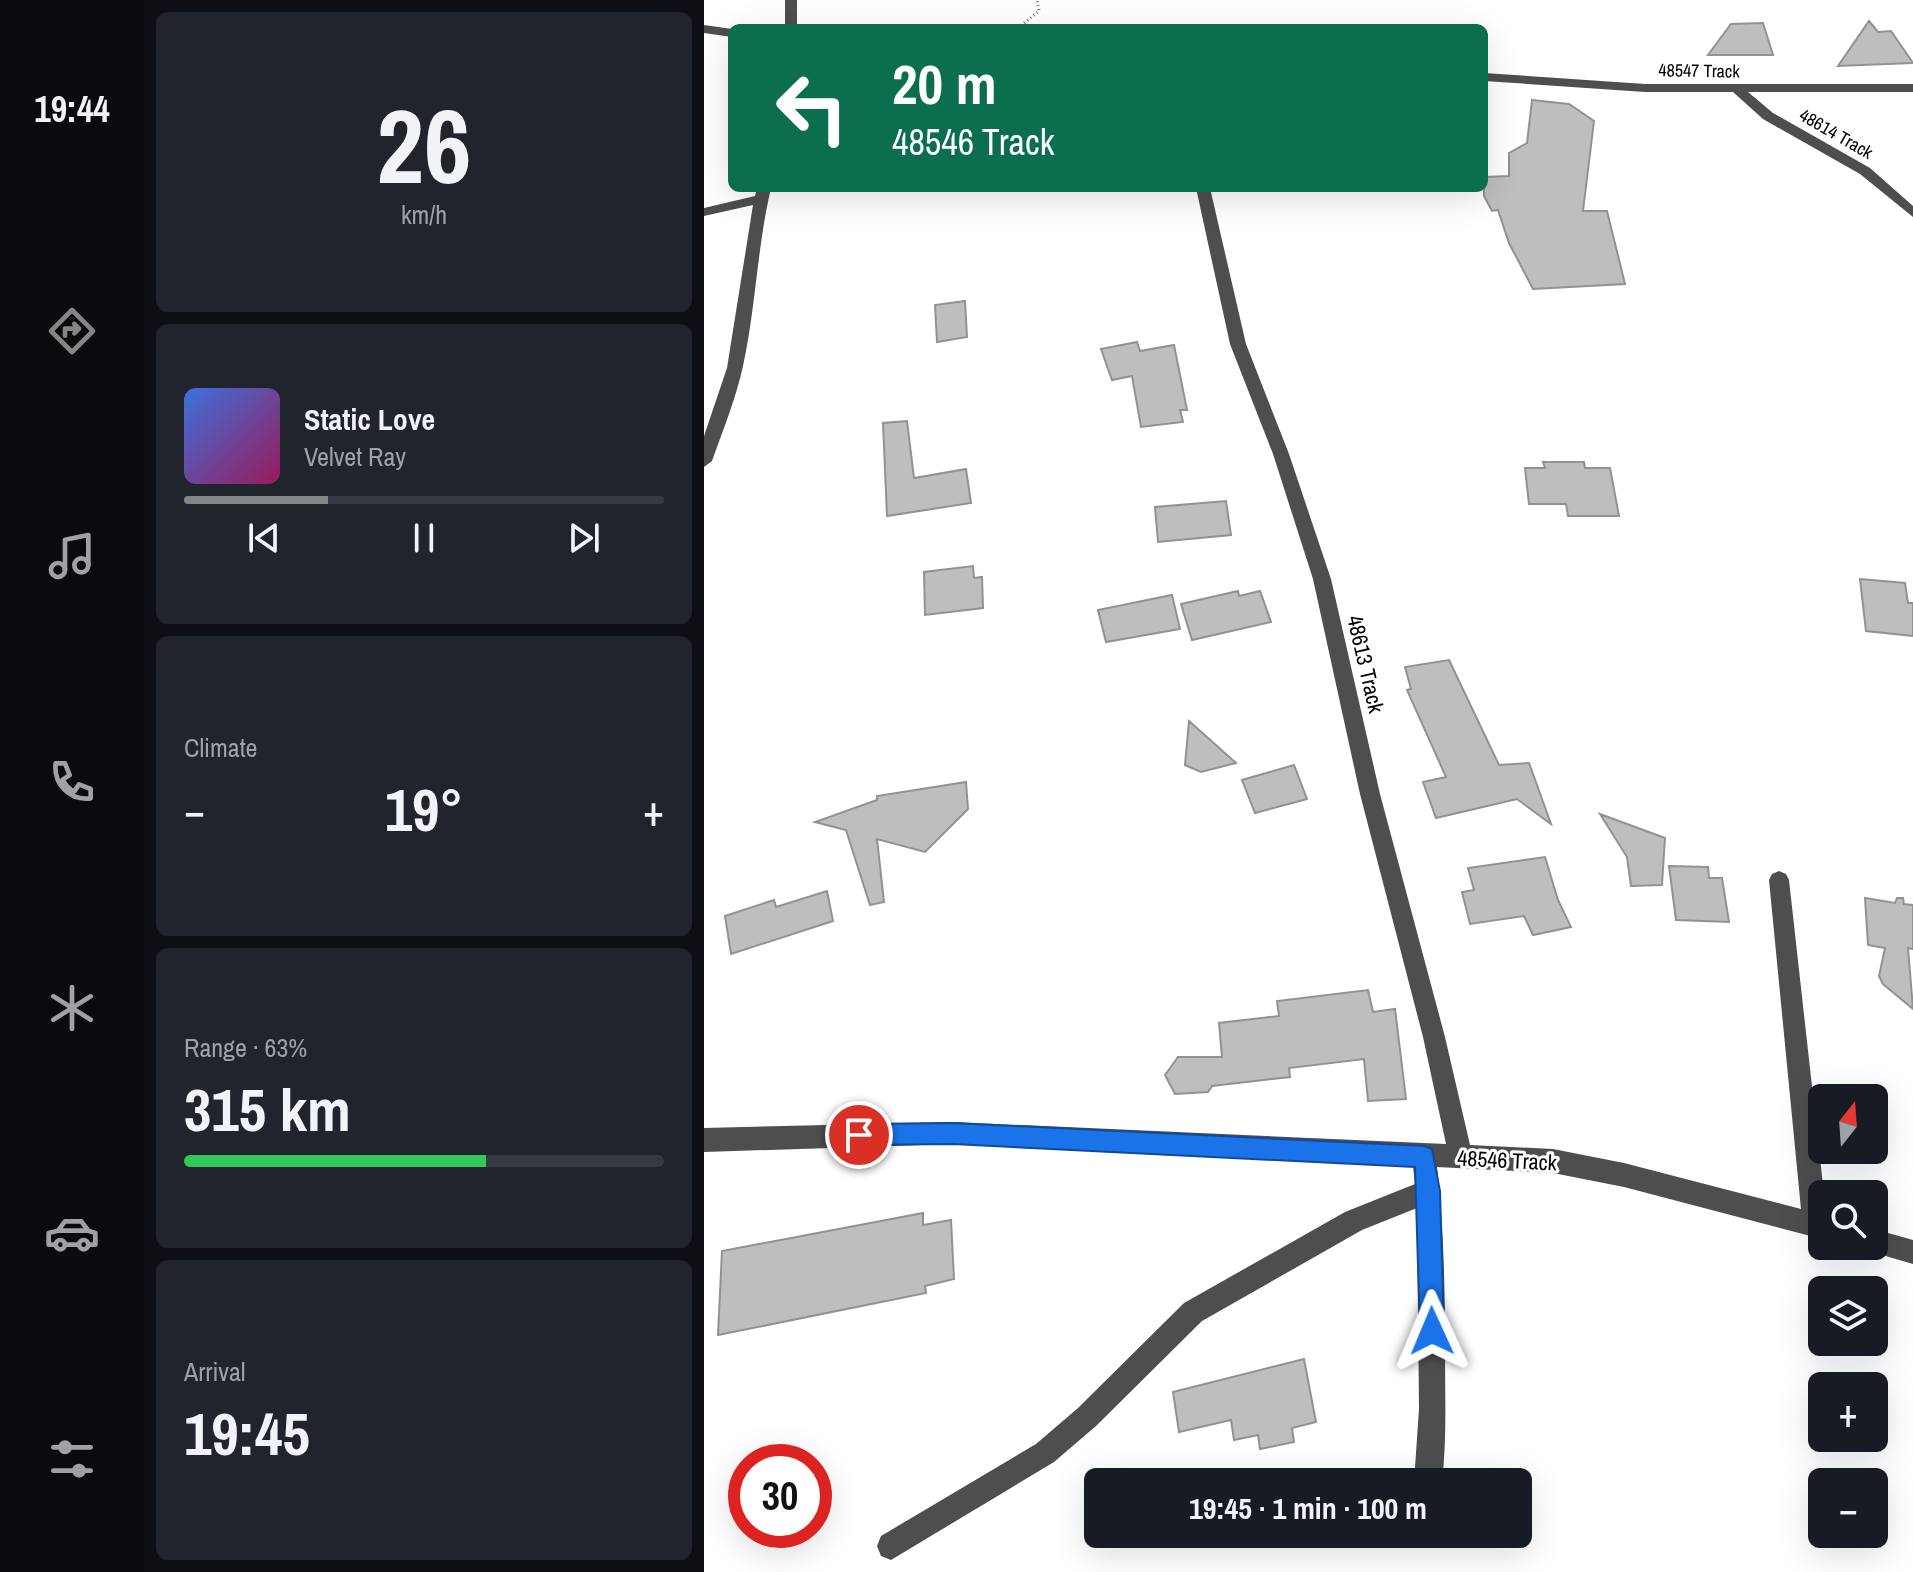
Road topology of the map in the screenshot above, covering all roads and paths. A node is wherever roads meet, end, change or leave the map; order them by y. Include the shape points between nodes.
1 (791, 0) edge
2 (1037, 0) edge
3 (791, 24) edge
4 (1023, 24) edge
5 (704, 29) edge
6 (728, 32) edge
7 (1488, 77) edge
8 (1913, 88) edge
9 (1738, 90) junction
10 (1204, 192) edge
11 (762, 194) edge
12 (704, 212) edge
13 (1913, 213) edge
14 (704, 461) edge
15 (1779, 880) dead end
16 (704, 1140) edge
17 (1424, 1156) junction
18 (1461, 1157) junction
19 (1813, 1180) edge
20 (1429, 1191) junction
21 (1808, 1223) edge
22 (1888, 1245) edge
23 (1913, 1252) edge
24 (1430, 1468) edge
25 (891, 1546) dead end

1 - 3 street
2 - 4 path via 1039,11
5 - 6 street
7 - 9 street, 48547 Track
8 - 9 street, 48547 Track
9 - 13 street, 48614 Track via 1768,116 1865,171
10 - 18 street, 48613 Track via 1238,344 1322,579
11 - 12 street
11 - 14 street via 735,368
15 - 19 street
16 - 17 street, 48546 Track via 953,1133
17 - 18 street, 48546 Track
17 - 20 street
18 - 21 street, 48546 Track via 1553,1161
20 - 24 street
20 - 25 street via 1354,1221 1193,1312 1045,1453
22 - 23 street

